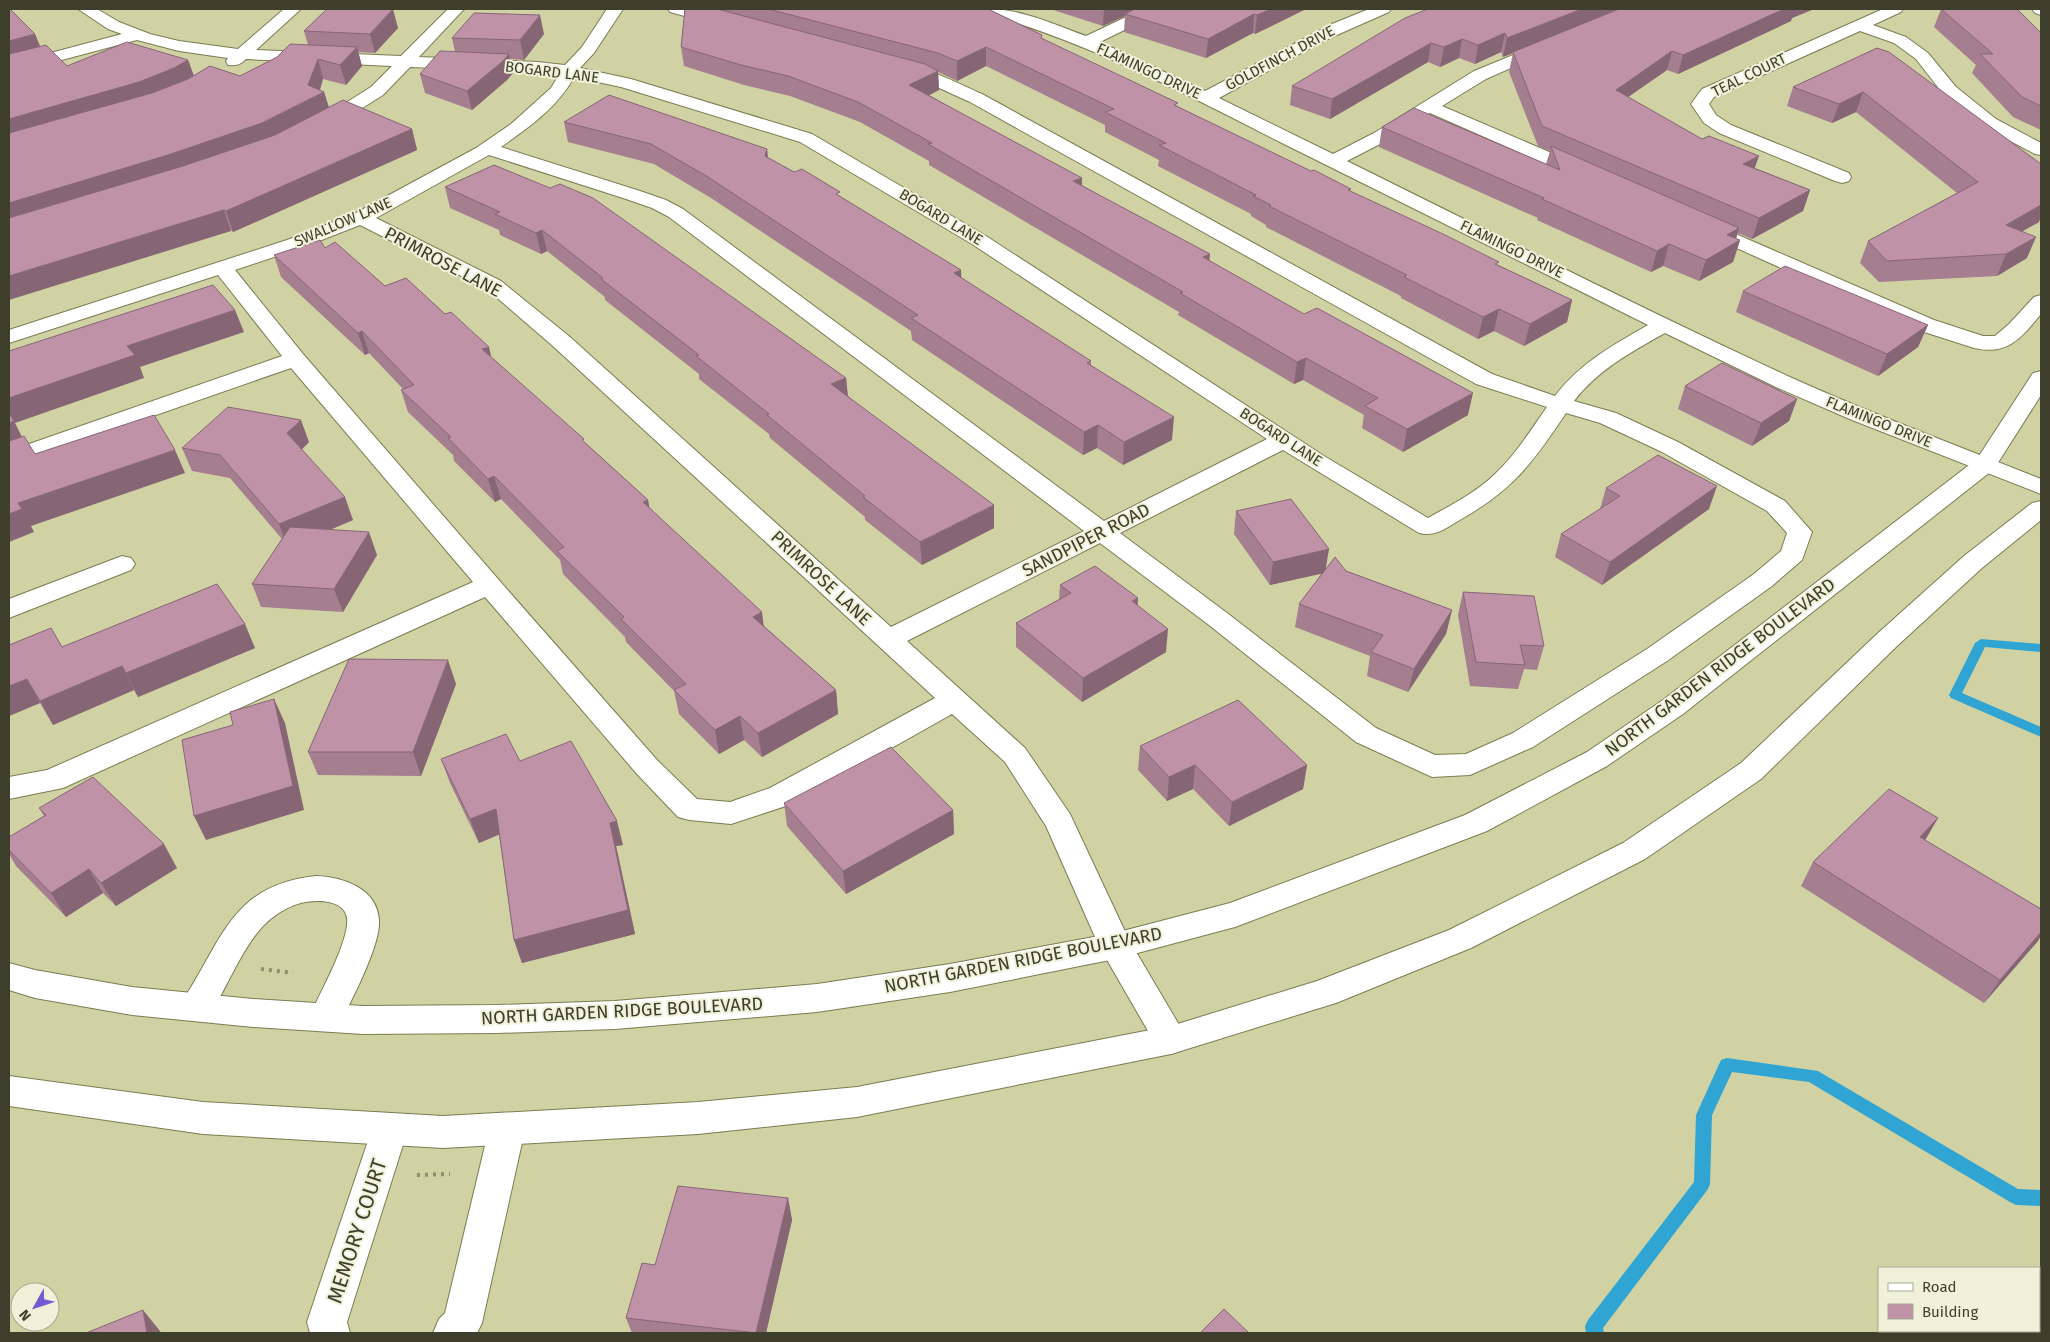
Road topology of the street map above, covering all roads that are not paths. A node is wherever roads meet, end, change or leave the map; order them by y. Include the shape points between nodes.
1 (86, 9) edge
2 (293, 9) edge
3 (456, 9) edge
4 (615, 9) edge
5 (676, 9) edge
6 (985, 9) edge
7 (1154, 9) edge
8 (1383, 9) edge
9 (1895, 9) edge
10 (1859, 25) junction
11 (742, 26) edge
12 (139, 35) junction
13 (1560, 41) edge
14 (1087, 42) junction
15 (242, 54) junction
16 (407, 62) junction
17 (885, 64) edge
18 (9, 69) edge
19 (568, 71) junction
20 (220, 72) edge
21 (1206, 98) junction
22 (1428, 106) junction
23 (310, 132) edge
24 (488, 149) junction
25 (2041, 150) edge
26 (1333, 161) junction
27 (1842, 176) dead end
28 (1598, 180) edge
29 (361, 218) junction
30 (1689, 220) edge
31 (222, 268) junction
32 (2041, 301) edge
33 (1664, 325) junction
34 (9, 337) edge
35 (295, 359) junction
36 (2041, 378) edge
37 (1560, 405) junction
38 (1284, 440) junction
39 (9, 459) edge
40 (1986, 464) junction
41 (2041, 487) edge
42 (2041, 508) edge
43 (1100, 532) junction
44 (122, 564) dead end
45 (489, 586) junction
46 (9, 609) edge
47 (888, 640) junction
48 (954, 700) junction
49 (9, 788) edge
50 (1115, 946) junction
51 (9, 976) edge
52 (197, 1007) junction
53 (326, 1017) junction
54 (1171, 1040) junction
55 (9, 1091) edge
56 (390, 1129) junction
57 (508, 1129) junction
58 (330, 1333) edge
59 (453, 1333) edge

1 - 12 street, BOGARD LANE via 106,22
2 - 15 street
3 - 16 street
4 - 19 street, SWALLOW LANE via 588,50
5 - 11 street
6 - 14 street, FLAMINGO DRIVE
7 - 14 street
8 - 21 street, GOLDFINCH DRIVE via 1310,41
9 - 10 street, TEAL COURT
10 - 25 street via 1900,40 1922,56 1950,91 1990,123
10 - 27 street, TEAL COURT via 1708,93 1700,104 1710,119 1725,129
12 - 15 street, BOGARD LANE via 172,44
12 - 18 street
13 - 22 street via 1480,74
14 - 21 street, FLAMINGO DRIVE
15 - 16 street, BOGARD LANE
15 - 20 street
16 - 19 street, BOGARD LANE
16 - 23 street via 377,91
17 - 37 street via 932,78 976,98 1484,379
19 - 24 street, SWALLOW LANE via 558,91
19 - 38 street, BOGARD LANE via 625,83 806,138 978,240
21 - 26 street, FLAMINGO DRIVE
22 - 26 street via 1380,138
22 - 28 street
24 - 29 street, SWALLOW LANE
24 - 43 street via 633,195 676,213
26 - 33 street, FLAMINGO DRIVE
29 - 31 street, SWALLOW LANE
29 - 47 street, PRIMROSE LANE via 494,285 568,348
30 - 32 street via 1926,324 1982,343 2001,342
31 - 34 street, SWALLOW LANE
31 - 35 street
33 - 37 street, BOGARD LANE via 1608,356 1572,388
33 - 40 street, FLAMINGO DRIVE via 1860,416
35 - 39 street
35 - 45 street
36 - 40 street, NORTH GARDEN RIDGE BOULEVARD
37 - 38 street, BOGARD LANE via 1510,474 1480,498 1428,528
37 - 43 street via 1608,418 1670,447 1776,506 1800,532 1793,554 1763,580 1657,655 1524,740 1470,764 1432,766 1366,735
38 - 43 street, SANDPIPER ROAD
40 - 41 street, FLAMINGO DRIVE
40 - 50 street, NORTH GARDEN RIDGE BOULEVARD via 1672,707 1597,759 1476,823 1235,914
42 - 54 street via 1973,562 1751,771 1634,851 1460,939 1324,993
43 - 47 street, SANDPIPER ROAD
44 - 46 street
45 - 48 street via 647,767 689,809 731,814 781,796
45 - 49 street via 54,780
47 - 48 street, PRIMROSE LANE
48 - 50 street, PRIMROSE LANE via 1015,755 1030,777 1059,822
50 - 53 street, NORTH GARDEN RIDGE BOULEVARD via 950,978 818,998 668,1012 496,1019 363,1020
50 - 54 street, PRIMROSE LANE
51 - 52 street, NORTH GARDEN RIDGE BOULEVARD via 35,984 132,1001
52 - 53 street, NORTH GARDEN RIDGE BOULEVARD
52 - 53 street via 246,922 279,897 319,888 350,896 359,907 363,920 361,935
54 - 57 street via 857,1102 698,1118
55 - 56 street via 203,1118
56 - 57 street via 443,1132
56 - 58 street, MEMORY COURT via 327,1322
57 - 59 street via 462,1323

